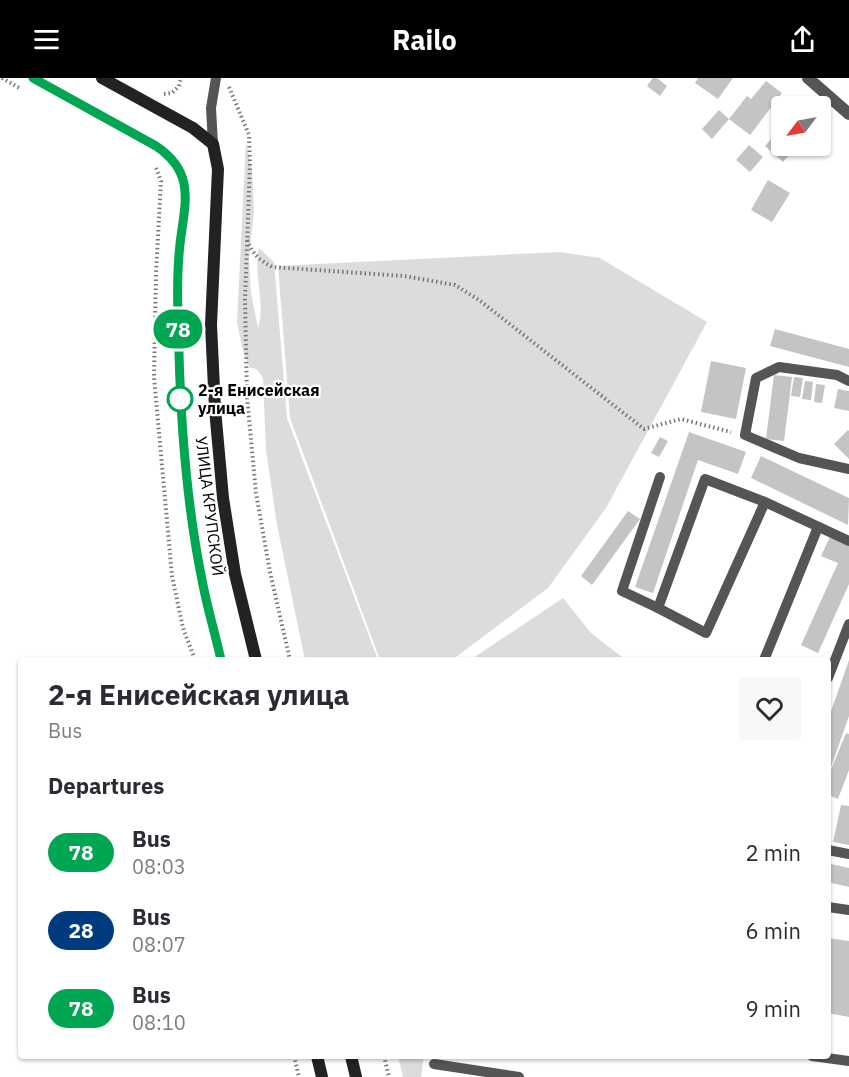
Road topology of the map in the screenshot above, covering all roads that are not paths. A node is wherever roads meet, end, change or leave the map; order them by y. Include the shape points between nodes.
1 (33, 78) edge
2 (102, 78) edge
3 (216, 78) edge
4 (808, 78) edge
5 (849, 114) edge
6 (213, 144) junction
7 (849, 381) edge
8 (849, 469) edge
9 (660, 477) dead end
10 (765, 502) junction
11 (818, 527) junction
12 (849, 541) edge
13 (658, 608) junction
14 (849, 624) edge
15 (220, 657) edge
16 (255, 657) edge
17 (765, 657) edge
18 (831, 670) edge
19 (831, 851) edge
20 (849, 854) edge
21 (831, 907) edge
22 (849, 910) edge
23 (317, 1059) edge
24 (352, 1059) edge
25 (831, 1059) edge
26 (849, 1061) edge
27 (434, 1064) dead end
28 (322, 1077) edge
29 (356, 1077) edge
30 (519, 1077) edge

1 - 15 main road, УЛИЦА КРУПСКОЙ via 156,146 169,155 184,179 178,321 181,405 202,580
2 - 6 main road via 193,128
3 - 6 lane via 211,108
4 - 5 street
6 - 16 main road, УЛИЦА КРУПСКОЙ via 218,169 211,325 216,420 235,574
7 - 8 lane via 837,375 779,367 756,378 746,435 799,458
9 - 13 lane via 622,591
10 - 11 lane
10 - 13 lane via 706,633
10 - 13 lane via 705,479
11 - 12 lane
11 - 17 lane
14 - 18 lane
19 - 20 lane
21 - 22 lane
23 - 28 main road
24 - 29 main road
25 - 26 lane
27 - 30 lane

